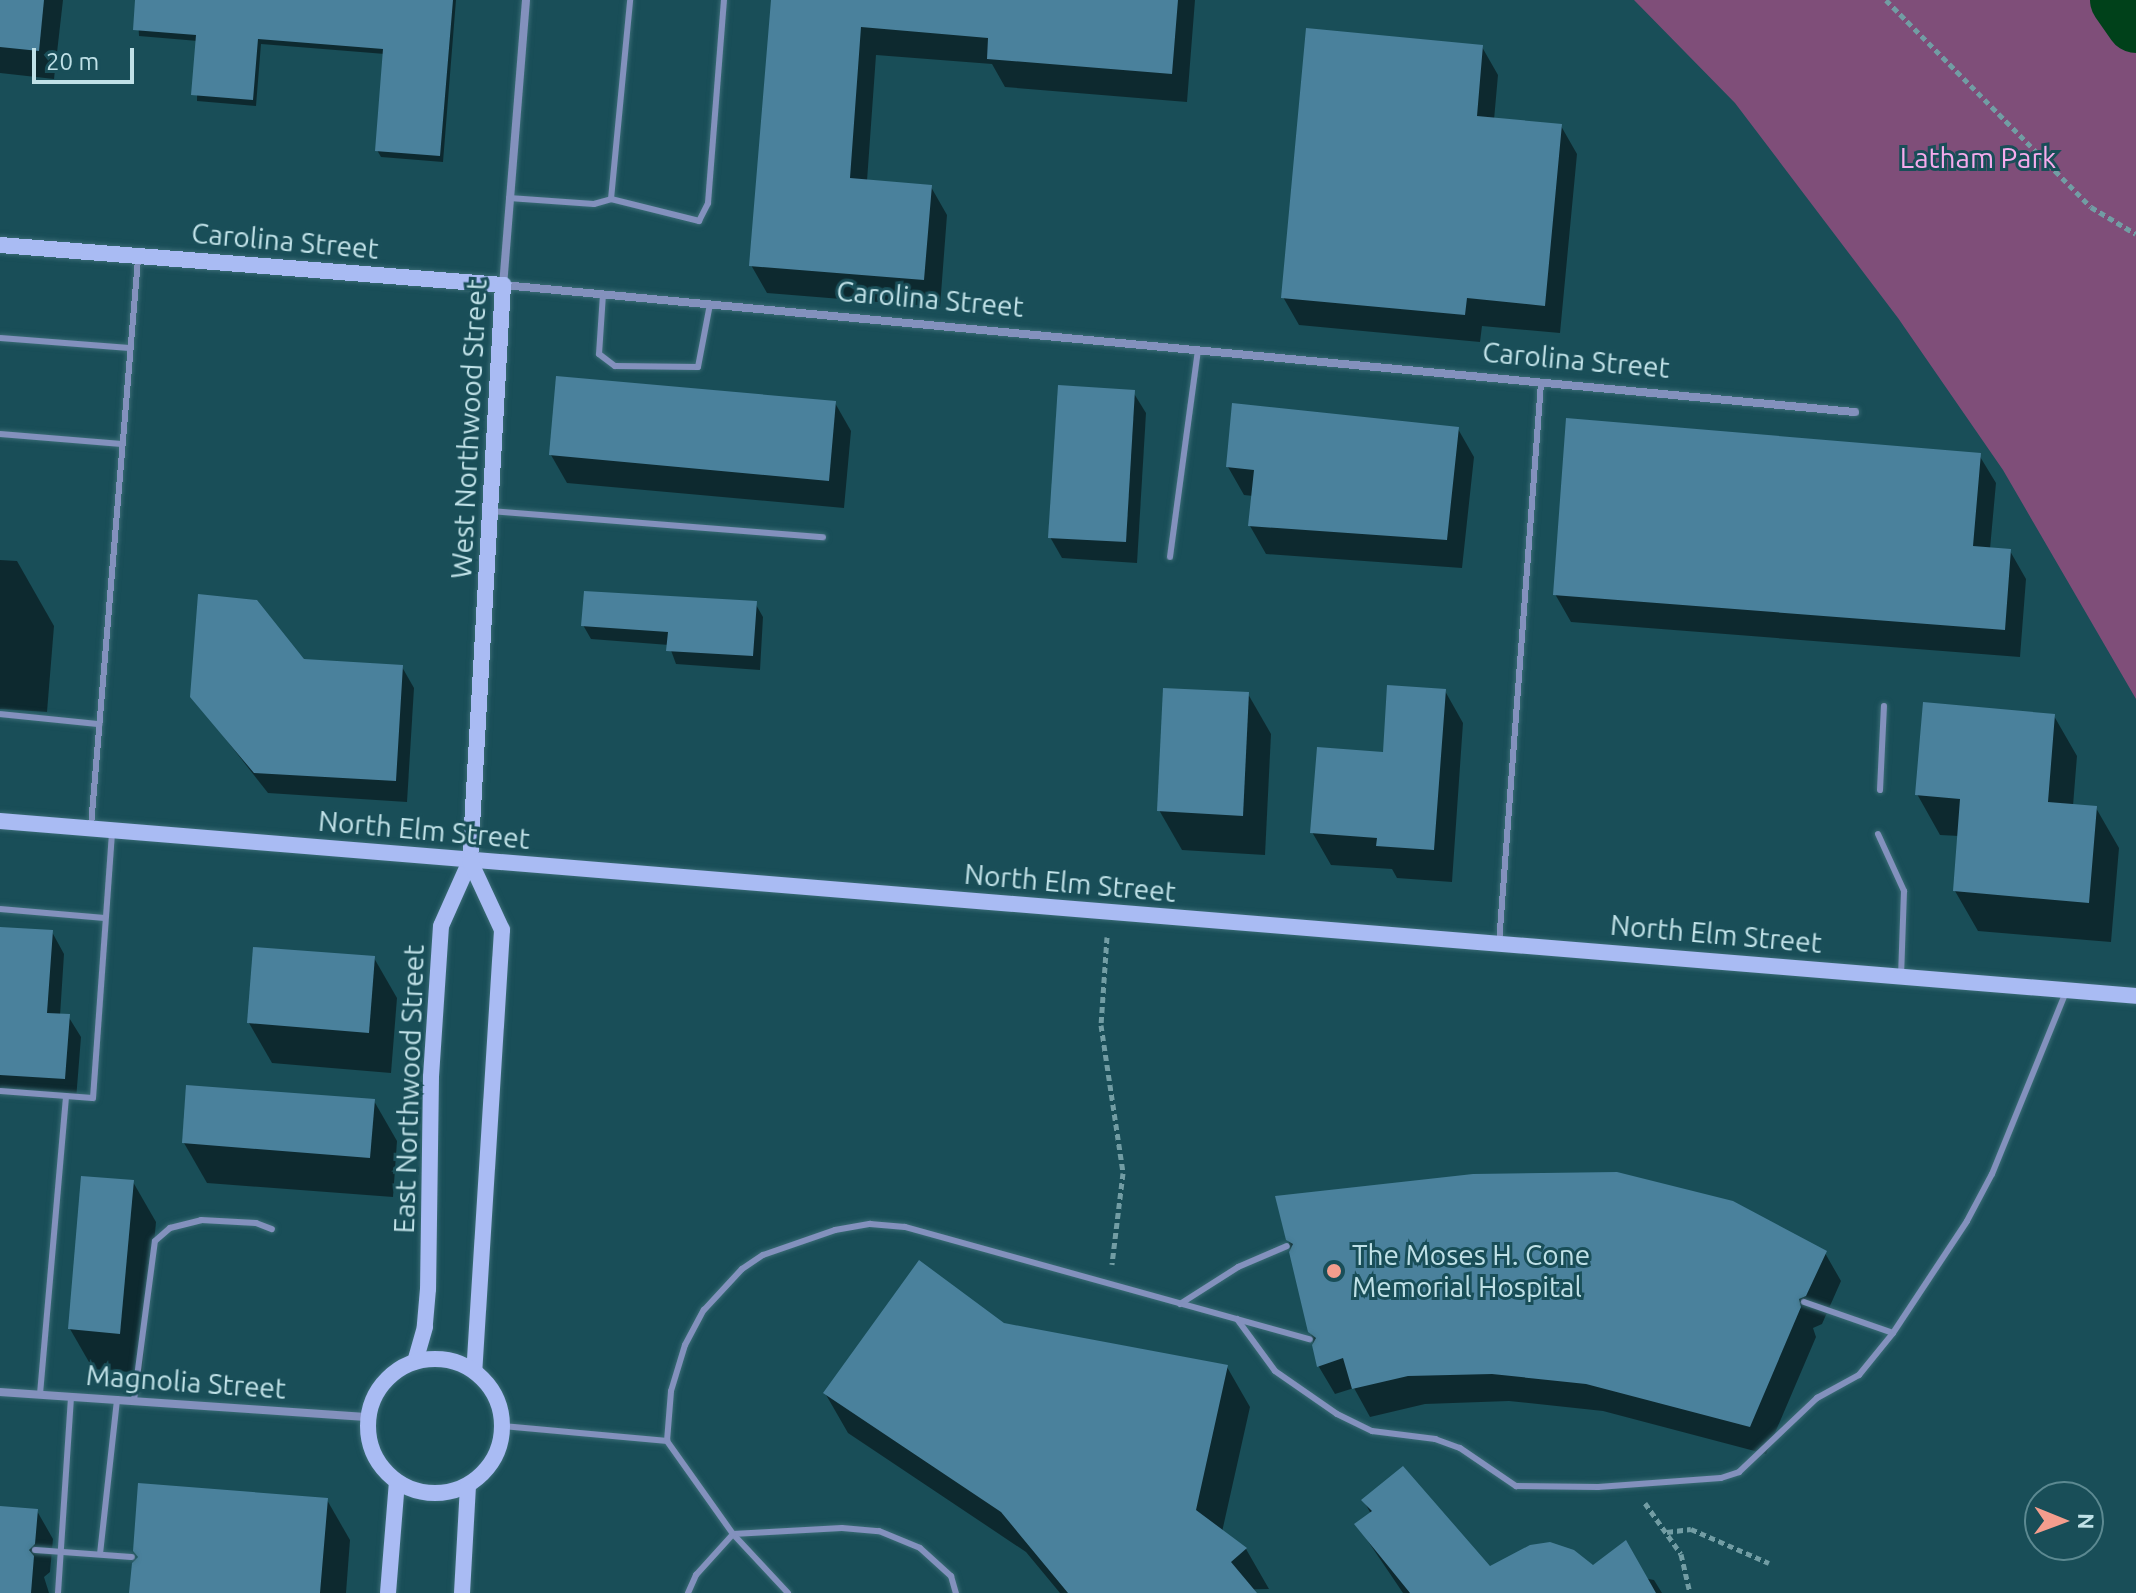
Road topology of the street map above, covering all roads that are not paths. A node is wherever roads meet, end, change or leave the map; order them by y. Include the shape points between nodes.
1 (526, 0) edge
2 (630, 0) edge
3 (724, 0) edge
4 (509, 198) junction
5 (611, 199) junction
6 (0, 245) edge
7 (138, 256) junction
8 (503, 285) junction
9 (603, 294) junction
10 (710, 304) junction
11 (0, 338) edge
12 (130, 348) junction
13 (1198, 350) junction
14 (1541, 383) junction
15 (1855, 412) dead end
16 (0, 434) edge
17 (122, 444) junction
18 (490, 511) junction
19 (823, 537) dead end
20 (1170, 557) dead end
21 (1884, 706) dead end
22 (0, 714) edge
23 (99, 724) junction
24 (1880, 790) dead end
25 (0, 821) edge
26 (91, 828) junction
27 (112, 830) junction
28 (1878, 834) dead end
29 (470, 861) junction
30 (0, 909) edge
31 (105, 918) junction
32 (1499, 943) junction
33 (1901, 975) junction
34 (2067, 990) junction
35 (2136, 996) edge
36 (0, 1091) edge
37 (66, 1096) junction
38 (272, 1229) dead end
39 (1287, 1246) dead end
40 (1804, 1302) dead end
41 (1180, 1304) junction
42 (1237, 1319) junction
43 (1893, 1333) junction
44 (1310, 1339) dead end
45 (415, 1362) junction
46 (474, 1371) junction
47 (0, 1392) edge
48 (40, 1394) junction
49 (71, 1396) junction
50 (117, 1399) junction
51 (134, 1400) junction
52 (369, 1417) junction
53 (503, 1426) junction
54 (667, 1441) junction
55 (397, 1482) junction
56 (468, 1485) junction
57 (733, 1534) junction
58 (35, 1550) dead end
59 (59, 1551) junction
60 (100, 1554) junction
61 (132, 1557) dead end
62 (58, 1593) edge
63 (388, 1593) edge
64 (462, 1593) edge
65 (688, 1593) edge
66 (788, 1593) edge
67 (956, 1593) edge

1 - 4 street, West Northwood Street
2 - 5 lane
3 - 5 lane via 708,203 699,221
4 - 5 lane via 594,204
4 - 8 street, West Northwood Street
6 - 7 street, Carolina Street
7 - 8 street, Carolina Street
7 - 12 lane
8 - 9 street, Carolina Street
8 - 18 street, West Northwood Street
9 - 10 street, Carolina Street
9 - 10 lane via 599,354 615,366 698,367
10 - 13 street, Carolina Street
11 - 12 lane
12 - 17 lane
13 - 14 street, Carolina Street
13 - 20 lane
14 - 15 street, Carolina Street
14 - 32 lane
16 - 17 lane
17 - 23 lane
18 - 19 lane
18 - 29 street, West Northwood Street
21 - 24 lane
22 - 23 lane
23 - 26 lane
25 - 26 street, North Elm Street
26 - 27 street, North Elm Street
27 - 29 street, North Elm Street
27 - 31 lane
28 - 33 lane via 1904,891
29 - 32 street, North Elm Street
29 - 45 street, East Northwood Street via 441,926 431,1077 428,1289
29 - 46 street via 502,930
30 - 31 lane
31 - 37 lane via 93,1098
32 - 33 street, North Elm Street
33 - 34 street, North Elm Street
34 - 35 street, North Elm Street
34 - 43 lane via 1992,1174
36 - 37 lane
37 - 48 lane
38 - 51 lane via 201,1220 170,1228 155,1241
39 - 41 lane via 1238,1267
40 - 43 lane
41 - 42 lane
41 - 54 lane via 905,1227 870,1224 795,1240 742,1269 704,1310 685,1345 671,1391
42 - 43 lane via 1275,1371 1372,1431 1435,1439 1460,1448 1516,1486 1635,1485 1739,1472 1817,1398 1859,1375
42 - 44 lane
45 - 46 street via 447,1359
45 - 52 street via 381,1386
46 - 53 street via 494,1392
47 - 48 street, Magnolia Street
48 - 49 street, Magnolia Street
49 - 50 street, Magnolia Street
49 - 59 lane
50 - 51 street, Magnolia Street
50 - 60 lane
51 - 52 street, Magnolia Street
52 - 55 street via 373,1452
53 - 54 lane
53 - 56 street via 492,1463
54 - 57 lane
55 - 56 street via 434,1494
55 - 63 street
56 - 64 street
57 - 65 lane
57 - 66 lane
57 - 67 lane via 879,1531 920,1548 951,1576
58 - 59 lane
59 - 60 lane
59 - 62 lane
60 - 61 lane

